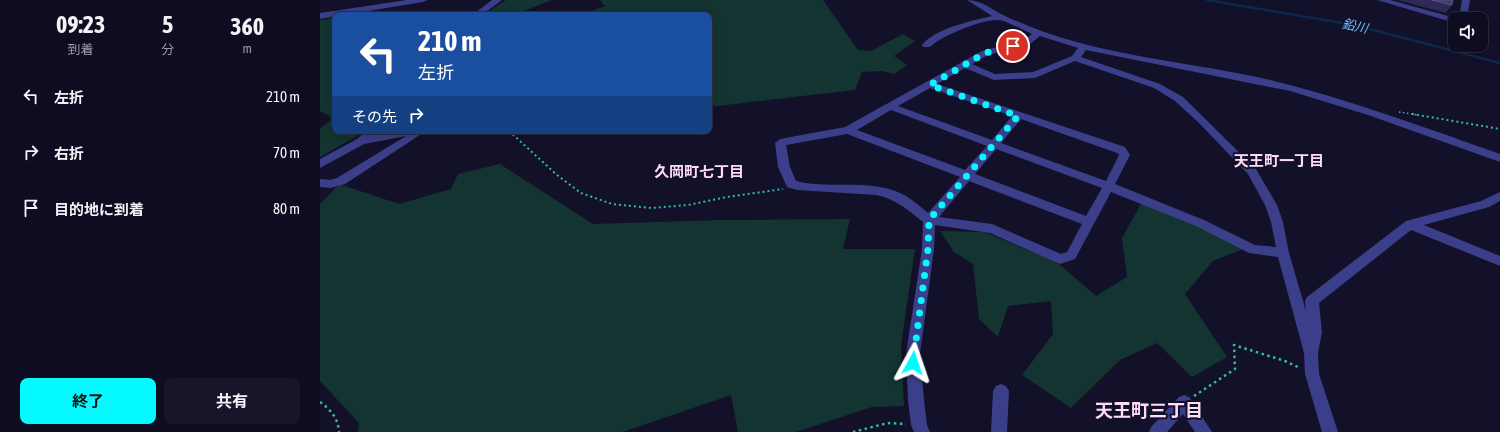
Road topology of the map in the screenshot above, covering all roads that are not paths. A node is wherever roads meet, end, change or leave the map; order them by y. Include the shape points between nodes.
1 (423, 0) edge
2 (498, 0) edge
3 (971, 0) edge
4 (1381, 0) edge
5 (1466, 0) edge
6 (346, 12) edge
7 (480, 12) edge
8 (1464, 12) edge
9 (332, 14) edge
10 (320, 16) edge
11 (998, 17) junction
12 (1448, 18) edge
13 (1039, 34) junction
14 (927, 45) dead end
15 (1083, 46) junction
16 (1075, 58) junction
17 (965, 65) junction
18 (930, 85) junction
19 (889, 106) junction
20 (1018, 116) junction
21 (848, 130) junction
22 (369, 134) edge
23 (397, 134) edge
24 (416, 134) edge
25 (361, 141) junction
26 (994, 144) junction
27 (1500, 158) edge
28 (320, 164) edge
29 (968, 176) junction
30 (320, 183) edge
31 (1108, 186) junction
32 (1500, 196) edge
33 (929, 220) junction
34 (1089, 222) junction
35 (1410, 224) junction
36 (1283, 253) junction
37 (1500, 261) edge
38 (1310, 352) junction
39 (1001, 391) dead end
40 (921, 428) edge
41 (999, 432) edge
42 (1157, 432) edge
43 (1204, 432) edge
44 (1330, 432) edge

1 - 6 street
2 - 7 street
3 - 11 street
4 - 12 street
5 - 8 street
9 - 10 street
11 - 13 street
11 - 14 street via 965,25 933,39
13 - 15 street
13 - 17 street via 1027,42 985,53
15 - 16 street
15 - 27 street via 1293,88
16 - 17 street via 1035,76 994,77
16 - 36 street via 1157,86 1179,99 1203,121 1252,172 1271,205
17 - 18 street
18 - 19 street
18 - 20 street
19 - 21 street
19 - 26 street
20 - 26 street
20 - 31 street via 1121,150 1125,155
21 - 29 street
21 - 33 street via 780,143 784,167 791,184 891,194
22 - 25 street
23 - 25 street
24 - 30 street via 341,181
25 - 28 street
26 - 29 street
26 - 31 street
29 - 33 street
29 - 34 street
31 - 34 street
31 - 36 street via 1200,222 1253,250
32 - 35 street via 1485,204
33 - 34 street via 992,229 1060,259 1071,256
33 - 40 street via 928,249 913,354
35 - 37 street
35 - 38 street via 1312,301 1315,332
36 - 38 street
38 - 44 street via 1312,374
39 - 41 street
42 - 43 street via 1184,402

